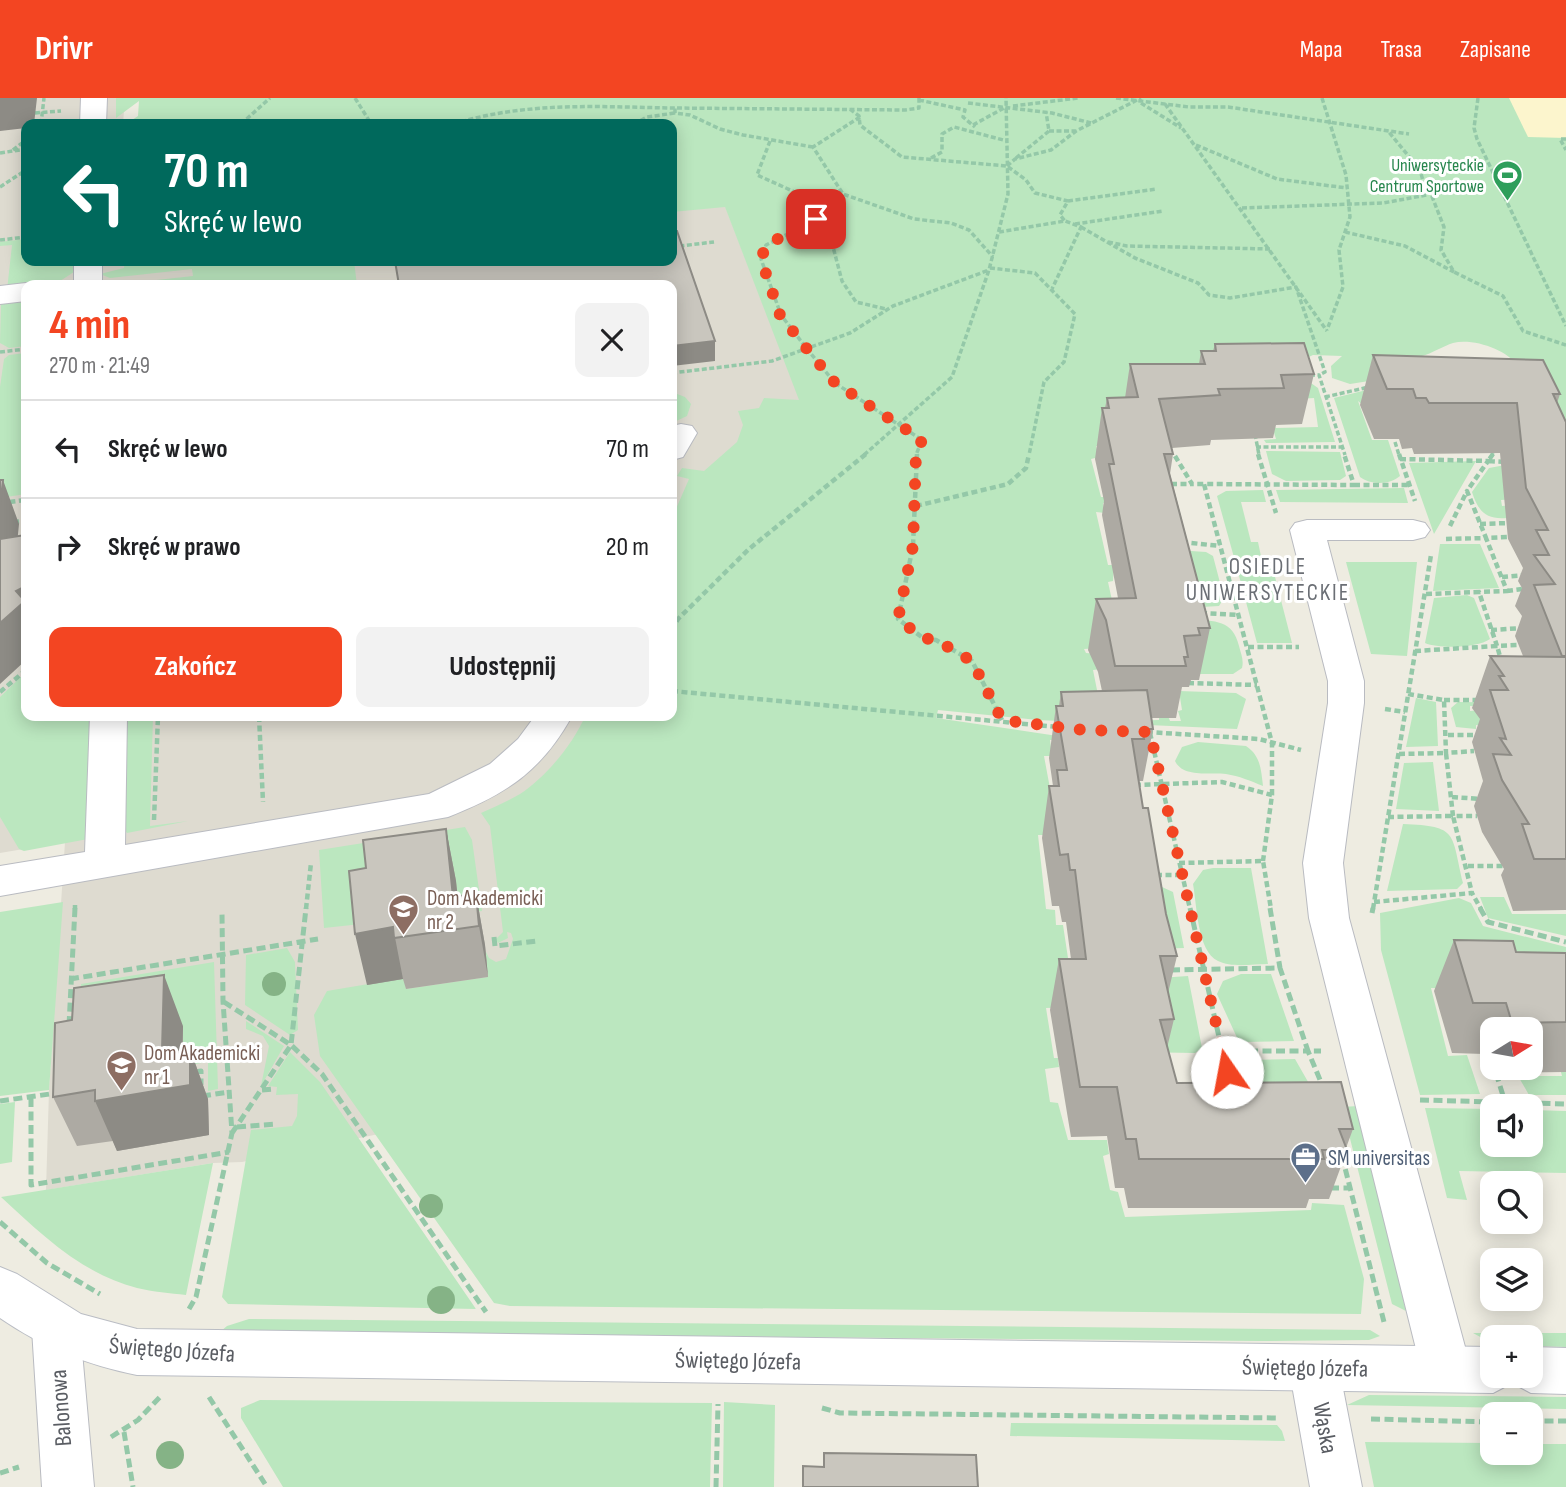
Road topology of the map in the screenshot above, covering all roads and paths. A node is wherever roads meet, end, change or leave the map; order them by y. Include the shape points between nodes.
1 (44, 98) edge
2 (94, 98) edge
3 (270, 98) edge
4 (355, 98) edge
5 (970, 98) edge
6 (1006, 98) edge
7 (1078, 98) edge
8 (1116, 98) edge
9 (1322, 98) edge
10 (1478, 98) edge
11 (919, 99) edge
12 (1138, 99) edge
13 (968, 103) junction
14 (1165, 104) junction
15 (1006, 107) junction
16 (850, 109) junction
17 (675, 110) junction
18 (965, 110) junction
19 (1046, 112) junction
20 (860, 117) junction
21 (42, 119) edge
22 (93, 119) edge
23 (247, 119) edge
24 (368, 119) edge
25 (469, 119) edge
26 (643, 119) edge
27 (1092, 124) junction
28 (1331, 124) junction
29 (973, 125) junction
30 (1185, 130) junction
31 (1049, 131) junction
32 (1076, 131) junction
33 (1388, 131) junction
34 (984, 134) junction
35 (1409, 134) dead end
36 (1566, 139) edge
37 (769, 141) junction
38 (1007, 141) junction
39 (21, 144) edge
40 (1196, 144) junction
41 (813, 147) junction
42 (21, 150) edge
43 (1566, 150) edge
44 (9, 152) junction
45 (0, 153) edge
46 (931, 158) junction
47 (1015, 159) junction
48 (1007, 166) junction
49 (21, 173) edge
50 (0, 187) edge
51 (1347, 188) junction
52 (1157, 189) dead end
53 (1429, 189) junction
54 (797, 193) junction
55 (843, 194) junction
56 (1068, 201) junction
57 (1349, 203) junction
58 (1241, 208) junction
59 (1163, 211) dead end
60 (816, 219) junction
61 (1065, 220) junction
62 (1074, 224) junction
63 (1081, 227) junction
64 (999, 232) junction
65 (1345, 232) junction
66 (21, 238) edge
67 (0, 240) edge
68 (1104, 241) junction
69 (714, 242) dead end
70 (677, 246) edge
71 (1270, 249) junction
72 (993, 257) junction
73 (989, 269) junction
74 (1454, 272) junction
75 (1296, 287) junction
76 (1052, 289) junction
77 (21, 293) edge
78 (0, 295) edge
79 (888, 309) junction
80 (1566, 326) edge
81 (1566, 345) edge
82 (807, 349) junction
83 (21, 350) edge
84 (0, 352) edge
85 (677, 372) edge
86 (1319, 375) dead end
87 (1379, 385) edge
88 (1325, 397) dead end
89 (899, 424) junction
90 (1255, 433) edge
91 (1395, 442) dead end
92 (1256, 447) junction
93 (1342, 447) dead end
94 (1406, 449) dead end
95 (1493, 453) edge
96 (1175, 456) edge
97 (1400, 459) junction
98 (1412, 459) junction
99 (1488, 460) junction
100 (1517, 462) edge
101 (1171, 484) edge
102 (1192, 484) junction
103 (1204, 484) dead end
104 (1354, 485) dead end
105 (1409, 485) junction
106 (1467, 491) junction
107 (21, 501) edge
108 (0, 503) edge
109 (916, 506) junction
110 (21, 522) edge
111 (1517, 522) dead end
112 (0, 524) edge
113 (1480, 524) junction
114 (1421, 528) junction
115 (1307, 530) junction
116 (1507, 537) dead end
117 (1486, 538) junction
118 (1172, 541) edge
119 (1220, 546) dead end
120 (1227, 568) dead end
121 (1318, 569) junction
122 (1533, 574) dead end
123 (1502, 577) junction
124 (1522, 589) dead end
125 (1507, 591) junction
126 (1479, 593) junction
127 (1426, 594) junction
128 (1189, 613) edge
129 (1239, 615) dead end
130 (677, 621) edge
131 (1528, 628) dead end
132 (1491, 630) junction
133 (1518, 645) dead end
134 (1339, 646) junction
135 (1497, 646) junction
136 (1248, 647) dead end
137 (1415, 651) junction
138 (1503, 664) edge
139 (21, 674) edge
140 (1188, 683) edge
141 (1257, 685) dead end
142 (677, 691) edge
143 (0, 692) edge
144 (1408, 694) junction
145 (1444, 700) junction
146 (1485, 701) dead end
147 (1002, 720) junction
148 (108, 721) edge
149 (158, 721) edge
150 (260, 721) edge
151 (551, 721) edge
152 (1062, 728) edge
153 (1137, 732) edge
154 (1150, 732) junction
155 (1448, 735) junction
156 (1486, 735) dead end
157 (1474, 751) dead end
158 (1446, 753) junction
159 (1399, 754) junction
160 (1336, 759) junction
161 (1161, 782) junction
162 (1133, 785) edge
163 (1452, 797) junction
164 (1484, 799) dead end
165 (263, 803) dead end
166 (1453, 816) junction
167 (1477, 816) dead end
168 (1388, 817) junction
169 (167, 821) dead end
170 (312, 859) dead end
171 (1263, 861) junction
172 (105, 863) junction
173 (1179, 863) junction
174 (1468, 866) junction
175 (1505, 866) dead end
176 (1142, 875) edge
177 (1183, 875) junction
178 (0, 881) edge
179 (1472, 892) junction
180 (73, 894) dead end
181 (1374, 902) junction
182 (222, 913) dead end
183 (1371, 916) dead end
184 (494, 937) dead end
185 (318, 939) dead end
186 (302, 941) junction
187 (537, 941) dead end
188 (1566, 942) edge
189 (222, 954) junction
190 (1280, 968) junction
191 (1171, 970) edge
192 (1205, 970) junction
193 (70, 979) junction
194 (223, 1001) junction
195 (68, 1029) edge
196 (291, 1045) junction
197 (1222, 1051) junction
198 (1308, 1051) junction
199 (1364, 1052) junction
200 (191, 1073) edge
201 (274, 1089) dead end
202 (261, 1090) junction
203 (66, 1091) edge
204 (229, 1092) junction
205 (1220, 1093) edge
206 (1326, 1094) edge
207 (201, 1096) junction
208 (194, 1097) dead end
209 (31, 1098) junction
210 (0, 1101) edge
211 (1480, 1101) edge
212 (1543, 1103) edge
213 (1566, 1104) edge
214 (1417, 1112) dead end
215 (276, 1124) dead end
216 (234, 1130) junction
217 (1340, 1151) edge
218 (229, 1152) junction
219 (1325, 1188) edge
220 (1350, 1188) junction
221 (0, 1222) edge
222 (0, 1289) edge
223 (196, 1297) dead end
224 (108, 1298) dead end
225 (487, 1313) dead end
226 (1384, 1322) dead end
227 (56, 1329) junction
228 (1314, 1368) junction
229 (1469, 1369) edge
230 (1543, 1370) edge
231 (1566, 1371) edge
232 (206, 1393) dead end
233 (718, 1394) dead end
234 (1566, 1421) edge
235 (1543, 1422) edge
236 (124, 1432) dead end
237 (68, 1487) edge
238 (133, 1487) edge
239 (267, 1487) edge
240 (716, 1487) edge
241 (1336, 1487) edge

1 - 21 path
2 - 22 street
3 - 23 path
4 - 24 path
5 - 13 path
6 - 15 path
7 - 15 path
8 - 12 path
9 - 28 path
10 - 80 path via 1477,139
11 - 16 path via 919,108
11 - 18 path
12 - 14 path
12 - 27 path
12 - 30 path
13 - 15 path
13 - 18 path
14 - 28 path via 1228,107
14 - 30 path
15 - 19 path
15 - 29 path
15 - 38 path
16 - 17 path
16 - 20 path
17 - 25 path via 530,107
17 - 26 path
17 - 37 path via 695,113 717,128
18 - 29 path via 963,117
19 - 27 path
19 - 31 path
20 - 41 path
20 - 46 path via 860,125 902,157
27 - 32 path
28 - 33 path
28 - 51 path
29 - 34 path
30 - 40 path
31 - 32 path
31 - 47 path
32 - 47 path via 1051,150
33 - 35 path
33 - 53 path via 1416,162
34 - 38 path
34 - 46 path via 954,127 942,134 942,152
36 - 43 path via 1560,139
37 - 41 path
37 - 54 path via 757,175
38 - 48 path
39 - 44 path
40 - 51 path via 1277,179
40 - 58 path
41 - 55 path
42 - 44 path
44 - 45 path
46 - 48 path
47 - 48 path
48 - 56 path via 1035,192
48 - 64 path via 1008,194
49 - 50 path
51 - 57 path
52 - 56 path
53 - 57 path via 1427,195 1384,203
53 - 74 path via 1440,206 1447,239 1441,250
54 - 55 path
54 - 60 path
55 - 72 path via 914,219 969,230
56 - 61 path via 1060,215
57 - 58 path
57 - 65 path
58 - 71 path
59 - 62 path
60 - 79 path via 832,243 842,281 856,302
60 - 82 path via 766,245 761,259 780,315
61 - 62 path
61 - 64 path
62 - 63 path
63 - 68 path
63 - 76 path
64 - 72 path
65 - 74 path via 1405,246
65 - 75 path via 1339,250 1343,287 1326,331
66 - 67 path
68 - 71 path via 1128,246
68 - 75 path via 1198,283 1209,295 1230,298
69 - 70 path
71 - 75 path
72 - 73 path
73 - 76 path via 1035,273
73 - 79 path
73 - 89 path via 953,377
74 - 81 path via 1503,296 1523,331
75 - 86 path via 1325,372
76 - 109 path via 1076,314 1064,362 1044,383 1026,468 1008,484
77 - 78 street
79 - 82 path via 850,333
82 - 85 path via 772,361
82 - 89 path via 835,383
83 - 84 path
87 - 88 path
89 - 109 path via 922,440 916,454
89 - 130 path via 750,549
90 - 92 path
91 - 97 path
92 - 93 path
92 - 115 path via 1277,517
94 - 98 path
95 - 99 path
96 - 102 path
97 - 98 path
97 - 105 path
98 - 99 path
99 - 100 path
99 - 106 path
101 - 102 path
102 - 103 path
104 - 105 path
105 - 114 path
106 - 113 path
106 - 117 path via 1443,539
107 - 108 path
109 - 147 path via 898,619 923,638 936,640 972,661
110 - 112 path
111 - 113 path
113 - 117 path
114 - 115 street
114 - 127 path
115 - 121 street
116 - 117 path
117 - 123 path
118 - 119 path
120 - 121 path
121 - 134 street
122 - 123 path
123 - 125 path
124 - 125 path
125 - 126 path
126 - 127 path
126 - 132 path
127 - 137 path
128 - 129 path
131 - 132 path
132 - 135 path
133 - 135 path
134 - 136 path
134 - 160 street via 1346,703
135 - 137 path
135 - 138 path
137 - 144 path
139 - 143 path
140 - 141 path
142 - 147 path
144 - 145 path
144 - 159 path
145 - 146 path
145 - 155 path
147 - 152 path
148 - 172 street
149 - 169 path via 154,823
150 - 165 path
151 - 172 street via 519,764 490,783 434,807
153 - 154 path
154 - 160 path via 1259,739
154 - 161 path
155 - 156 path
155 - 158 path
157 - 158 path
158 - 159 path
158 - 163 path
159 - 168 path
160 - 199 street via 1323,863 1329,919
161 - 162 path
161 - 171 path via 1219,780 1272,795
161 - 173 path
163 - 164 path
163 - 166 path
166 - 167 path
166 - 168 path
166 - 174 path
168 - 181 path
170 - 186 path
171 - 173 path
171 - 190 path
172 - 178 street
173 - 177 path
174 - 175 path
174 - 179 path
176 - 177 path
177 - 192 path
179 - 181 path
179 - 188 path via 1488,922
180 - 193 path
181 - 183 path
182 - 189 path
184 - 187 path via 495,946 501,947
185 - 186 path
186 - 189 path
186 - 196 path
189 - 193 path
189 - 194 path
190 - 192 path
190 - 198 path
191 - 192 path
192 - 197 path
193 - 195 path
194 - 196 path
194 - 204 path
196 - 202 path
196 - 225 path via 322,1074
197 - 198 path
197 - 205 path via 1232,1093
198 - 199 path
198 - 206 path
199 - 229 street
200 - 207 path via 201,1071
201 - 202 path
202 - 216 path
203 - 209 path
204 - 207 path
204 - 216 path
207 - 208 path
209 - 210 path
209 - 218 path via 31,1185
211 - 214 path via 1413,1100
212 - 213 path
215 - 216 path
216 - 218 path
217 - 220 path
218 - 223 path
219 - 220 path
220 - 226 path
221 - 224 path via 21,1244
222 - 227 street, Świętego Józefa
227 - 228 street, Świętego Józefa via 105,1347 177,1354
227 - 237 street, Balonowa
228 - 229 street, Świętego Józefa
228 - 241 street, Wąska
230 - 231 street
232 - 239 path
233 - 240 path
234 - 235 path
236 - 238 path

